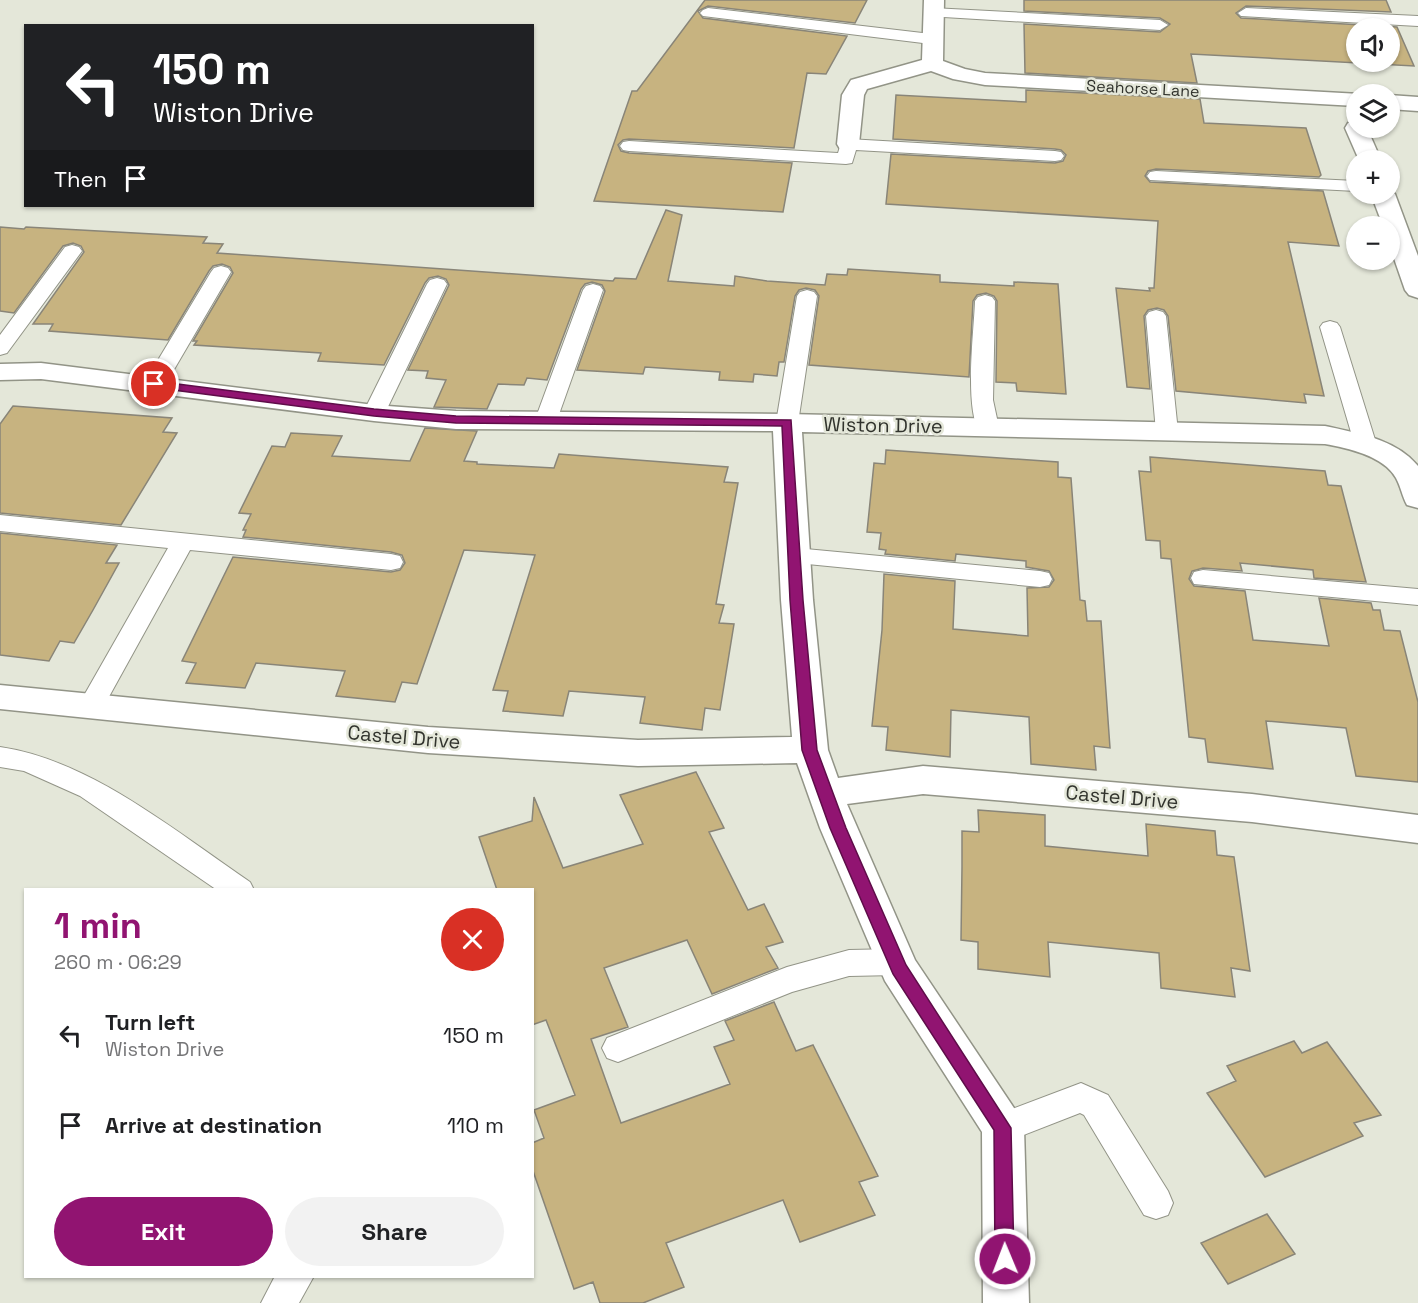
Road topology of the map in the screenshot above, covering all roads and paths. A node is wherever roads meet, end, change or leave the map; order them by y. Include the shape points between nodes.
1 (933, 6) edge
2 (708, 13) dead end
3 (1246, 13) dead end
4 (1418, 21) edge
5 (1160, 25) dead end
6 (931, 39) junction
7 (932, 64) junction
8 (1346, 99) edge
9 (1400, 103) edge
10 (1418, 104) edge
11 (848, 144) junction
12 (629, 146) dead end
13 (1055, 156) dead end
14 (1156, 176) dead end
15 (1346, 186) edge
16 (1387, 204) edge
17 (72, 251) dead end
18 (221, 272) dead end
19 (437, 284) dead end
20 (593, 290) dead end
21 (1418, 290) edge
22 (807, 296) dead end
23 (985, 301) dead end
24 (1156, 316) dead end
25 (1330, 327) dead end
26 (0, 349) edge
27 (0, 372) edge
28 (154, 384) junction
29 (374, 412) junction
30 (546, 420) junction
31 (787, 423) junction
32 (988, 428) junction
33 (1167, 432) junction
34 (1366, 446) junction
35 (1418, 498) edge
36 (0, 523) edge
37 (182, 543) junction
38 (795, 556) junction
39 (390, 562) dead end
40 (1203, 578) dead end
41 (1040, 579) dead end
42 (1418, 597) edge
43 (0, 697) edge
44 (91, 706) junction
45 (810, 750) junction
46 (0, 757) edge
47 (825, 793) junction
48 (1418, 829) edge
49 (237, 888) edge
50 (896, 962) junction
51 (618, 1048) dead end
52 (1003, 1128) junction
53 (1155, 1203) dead end
54 (295, 1278) edge
55 (279, 1303) edge
56 (1005, 1303) edge

1 - 5 lane
1 - 6 street
2 - 6 lane
3 - 4 lane
6 - 7 street
7 - 8 street, Seahorse Lane via 985,79
7 - 11 street via 859,85 853,95
9 - 10 street
11 - 12 lane via 846,159
11 - 13 lane
14 - 15 lane
16 - 21 street
17 - 26 lane
18 - 28 lane
19 - 29 lane
20 - 30 lane
22 - 31 lane
23 - 32 lane via 982,400
24 - 33 lane
25 - 34 lane
27 - 28 street, Wiston Drive via 41,371
28 - 29 street, Wiston Drive
29 - 30 street, Wiston Drive via 456,420
30 - 31 street, Wiston Drive
31 - 32 street, Wiston Drive
31 - 38 street
32 - 33 street, Wiston Drive
33 - 34 street, Wiston Drive via 1325,435
34 - 35 street, Wiston Drive via 1404,467
36 - 37 lane
37 - 39 lane
37 - 44 lane
38 - 41 lane
38 - 45 street
40 - 42 lane
43 - 44 street, Castel Drive
44 - 45 street, Castel Drive via 428,740 638,753
45 - 47 street
46 - 49 lane via 28,760 90,788
47 - 48 street, Castel Drive via 923,780 1251,808
47 - 50 street
50 - 51 lane via 849,963 787,980
50 - 52 street
52 - 53 lane via 1081,1098 1096,1105
52 - 56 street
54 - 55 lane

